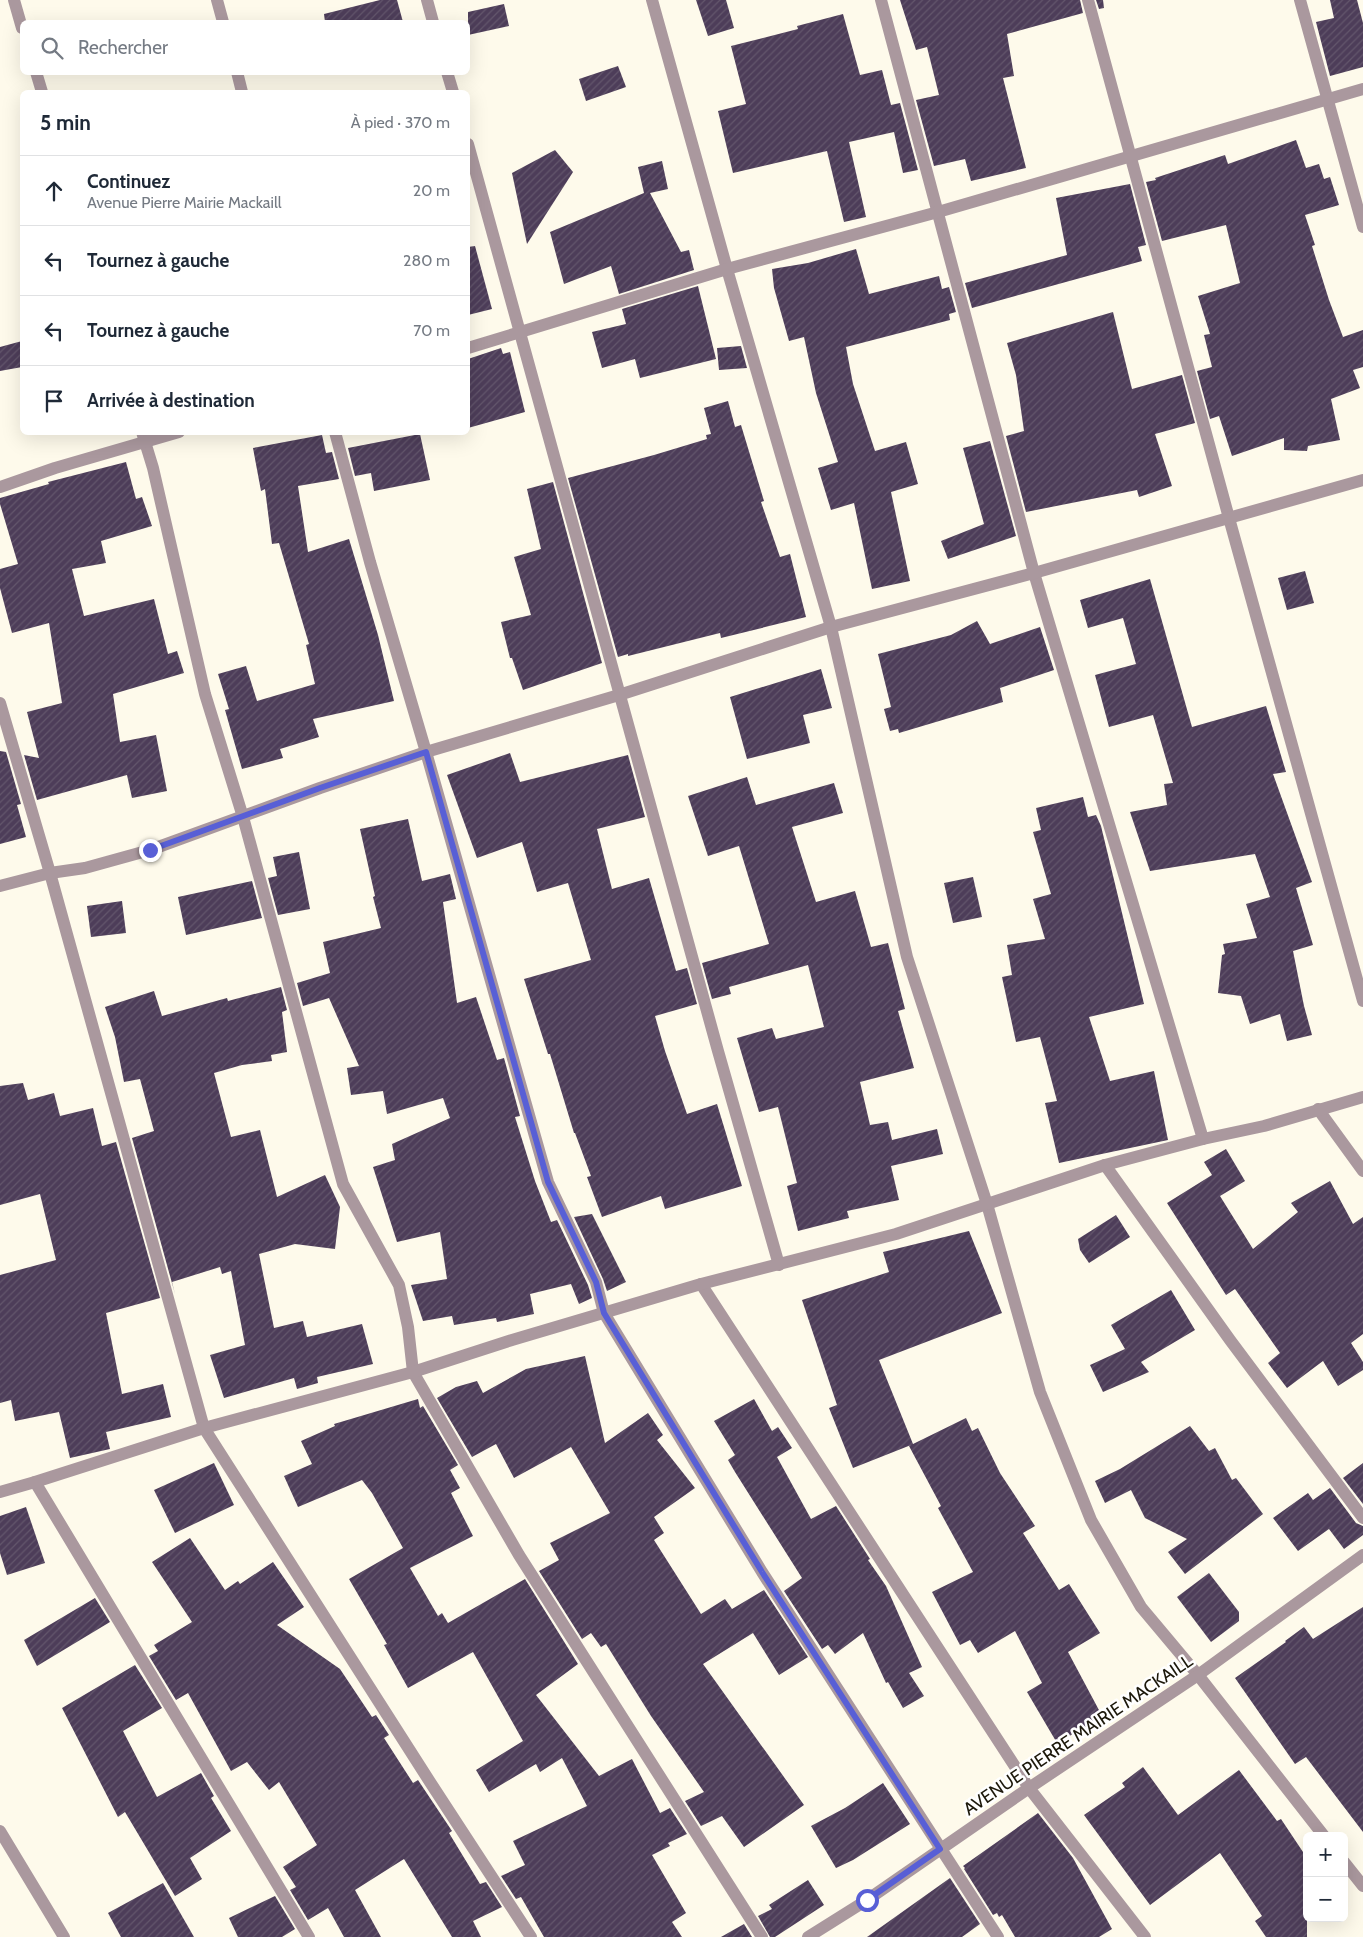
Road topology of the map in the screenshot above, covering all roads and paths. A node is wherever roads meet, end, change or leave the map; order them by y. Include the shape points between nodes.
1 (14, 0) edge
2 (217, 0) edge
3 (427, 0) edge
4 (652, 0) edge
5 (881, 0) edge
6 (1088, 0) edge
7 (1300, 0) edge
8 (222, 20) edge
9 (432, 20) edge
10 (20, 21) edge
11 (37, 75) edge
12 (238, 75) edge
13 (448, 75) edge
14 (1363, 89) edge
15 (41, 90) edge
16 (242, 90) edge
17 (452, 90) edge
18 (1328, 98) junction
19 (470, 151) edge
20 (1132, 155) junction
21 (938, 212) junction
22 (1363, 227) edge
23 (726, 268) junction
24 (521, 332) junction
25 (470, 347) edge
26 (158, 435) edge
27 (336, 435) edge
28 (144, 437) edge
29 (1363, 480) edge
30 (0, 487) edge
31 (1229, 518) junction
32 (1034, 573) junction
33 (830, 627) junction
34 (619, 695) junction
35 (0, 703) edge
36 (426, 752) junction
37 (243, 817) junction
38 (50, 873) junction
39 (0, 886) edge
40 (1363, 1002) edge
41 (1363, 1096) edge
42 (1318, 1109) junction
43 (1203, 1139) junction
44 (1105, 1165) junction
45 (1363, 1171) edge
46 (987, 1204) junction
47 (780, 1265) junction
48 (702, 1284) junction
49 (604, 1313) junction
50 (413, 1372) junction
51 (204, 1428) junction
52 (35, 1482) junction
53 (0, 1492) edge
54 (1363, 1518) edge
55 (1363, 1556) edge
56 (1198, 1675) junction
57 (1029, 1788) junction
58 (0, 1831) edge
59 (1321, 1832) edge
60 (940, 1849) junction
61 (1348, 1867) edge
62 (1363, 1886) edge
63 (64, 1937) edge
64 (309, 1937) edge
65 (531, 1937) edge
66 (762, 1937) edge
67 (808, 1937) edge
68 (998, 1937) edge
69 (1145, 1937) edge

1 - 10 street
2 - 8 street
3 - 9 street
4 - 23 street
5 - 21 street
6 - 20 street
7 - 18 street
11 - 15 street
12 - 16 street
13 - 17 street
14 - 18 street
18 - 20 street
18 - 22 street
19 - 24 street
20 - 21 street
20 - 31 street
21 - 23 street
21 - 32 street
23 - 24 street
23 - 33 street
24 - 25 street
24 - 34 street
26 - 28 street
27 - 36 street
28 - 30 street
28 - 37 street via 205,694
29 - 31 street
31 - 32 street
31 - 40 street
32 - 33 street
32 - 43 street
33 - 34 street
33 - 46 street via 907,957
34 - 36 street
34 - 47 street
35 - 38 street
36 - 37 street
36 - 49 street via 548,1182 596,1282
37 - 38 street via 150,850 85,868
37 - 50 street via 342,1184 399,1285
38 - 39 street
38 - 51 street
41 - 42 street
42 - 43 street via 1264,1126
42 - 45 street
43 - 44 street
44 - 46 street
44 - 54 street
46 - 47 street via 896,1234
46 - 56 street via 1040,1392 1091,1520 1141,1607
47 - 48 street
48 - 49 street
48 - 57 street
49 - 50 street
49 - 60 street via 762,1572
50 - 51 street
50 - 66 street via 519,1555
51 - 52 street
51 - 65 street
52 - 53 street
52 - 64 street
55 - 56 street, AVENUE PIERRE MAIRIE MACKAILL
56 - 57 street, AVENUE PIERRE MAIRIE MACKAILL
56 - 59 street
57 - 60 street, AVENUE PIERRE MAIRIE MACKAILL
57 - 69 street
58 - 63 street
60 - 67 street, AVENUE PIERRE MAIRIE MACKAILL
60 - 68 street
61 - 62 street

